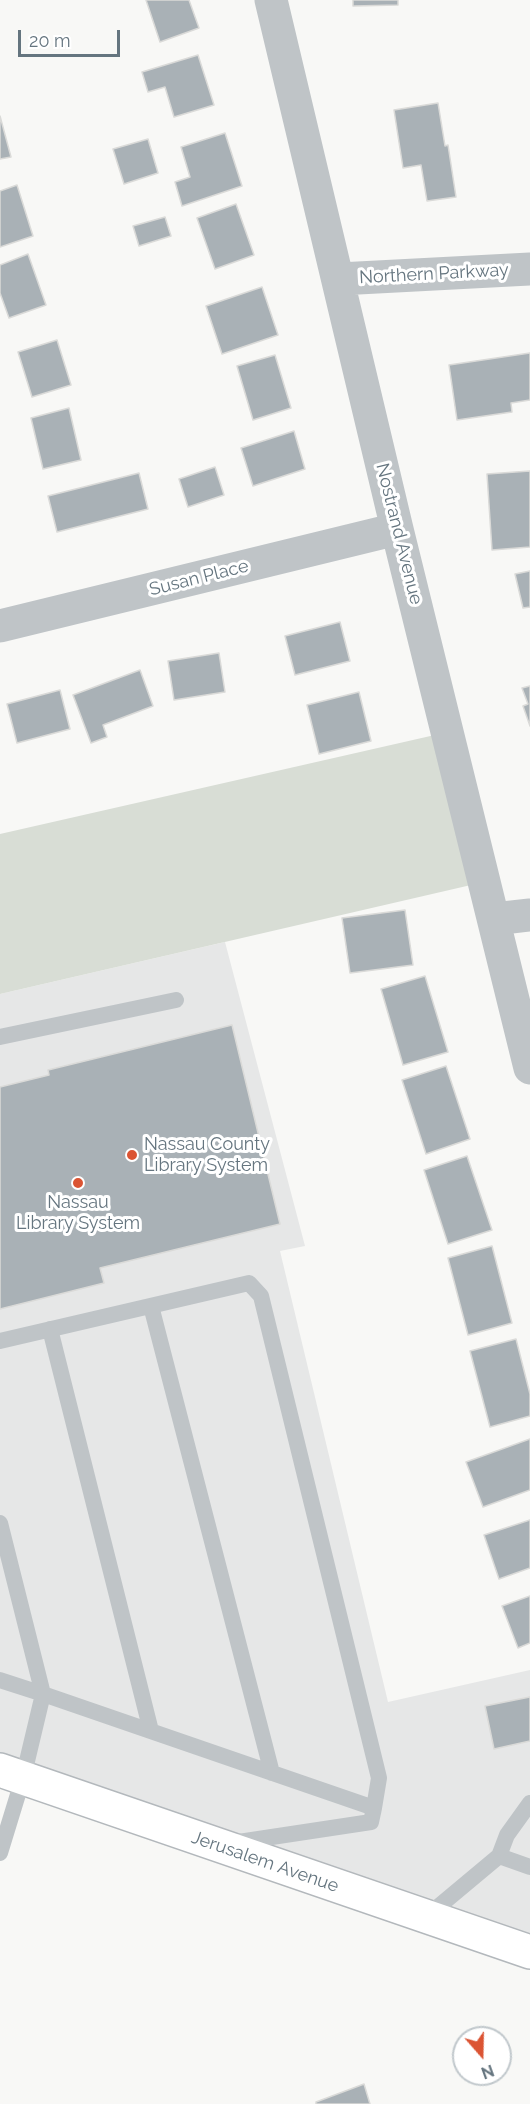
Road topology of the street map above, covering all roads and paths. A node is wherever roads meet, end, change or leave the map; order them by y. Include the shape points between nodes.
1 (271, 0) edge
2 (530, 269) edge
3 (339, 279) junction
4 (398, 529) junction
5 (1, 623) edge
6 (530, 915) edge
7 (494, 920) junction
8 (176, 1000) dead end
9 (0, 1037) edge
10 (530, 1068) edge
11 (150, 1306) junction
12 (50, 1329) junction
13 (0, 1341) edge
14 (0, 1523) edge
15 (0, 1680) edge
16 (43, 1694) junction
17 (151, 1731) junction
18 (272, 1773) junction
19 (11, 1774) edge
20 (530, 1803) edge
21 (374, 1808) junction
22 (218, 1845) junction
23 (0, 1853) edge
24 (499, 1856) junction
25 (530, 1867) edge
26 (426, 1917) junction
27 (530, 1952) edge

1 - 3 street, Nostrand Avenue
2 - 3 street, Northern Parkway
3 - 4 street, Nostrand Avenue
4 - 5 street, Susan Place
4 - 7 street, Nostrand Avenue
6 - 7 street
7 - 10 street, Nostrand Avenue
8 - 9 lane
11 - 12 lane
11 - 18 lane
11 - 21 lane via 249,1283 261,1296 379,1778
12 - 13 lane
12 - 17 lane
14 - 16 lane
15 - 16 lane
16 - 17 lane
16 - 19 lane
17 - 18 lane
18 - 21 lane
19 - 22 main road, Jerusalem Avenue
19 - 23 lane
20 - 24 lane via 507,1835
21 - 22 lane via 371,1822
22 - 26 main road, Jerusalem Avenue
24 - 25 lane
24 - 26 lane
26 - 27 main road, Jerusalem Avenue

